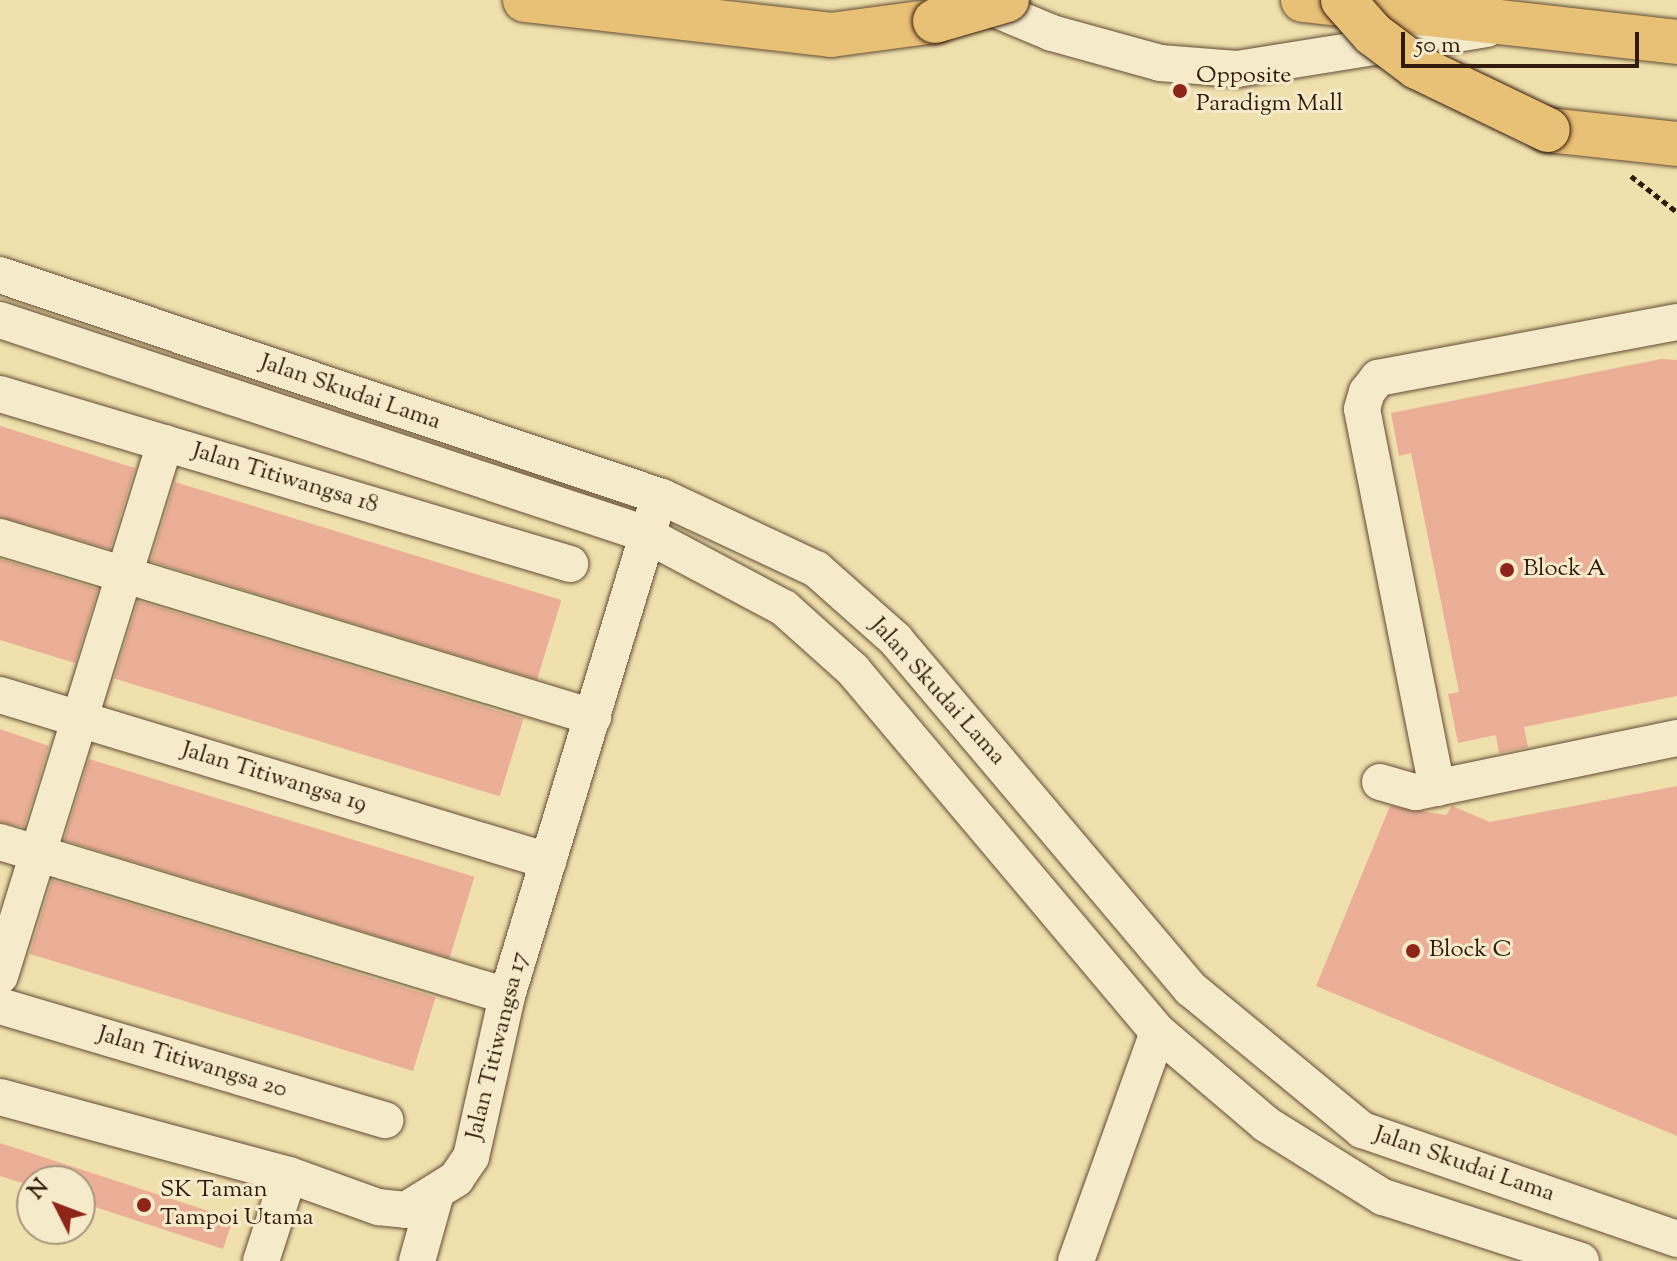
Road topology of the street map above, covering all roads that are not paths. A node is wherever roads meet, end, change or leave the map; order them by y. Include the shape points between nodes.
1 (525, 0) edge
2 (973, 0) edge
3 (1007, 0) edge
4 (1303, 0) edge
5 (1343, 0) edge
6 (1516, 24) junction
7 (1677, 42) edge
8 (1677, 144) edge
9 (0, 275) edge
10 (0, 320) edge
11 (1677, 322) edge
12 (0, 394) edge
13 (165, 443) junction
14 (662, 497) junction
15 (643, 533) junction
16 (0, 537) edge
17 (570, 564) dead end
18 (124, 575) junction
19 (0, 695) edge
20 (593, 717) junction
21 (79, 719) junction
22 (1677, 738) edge
23 (1380, 782) dead end
24 (1437, 788) junction
25 (0, 842) edge
26 (38, 854) junction
27 (548, 861) junction
28 (0, 976) edge
29 (507, 996) junction
30 (0, 1006) edge
31 (1158, 1032) junction
32 (0, 1097) edge
33 (385, 1120) dead end
34 (289, 1175) junction
35 (435, 1197) junction
36 (1677, 1239) edge
37 (261, 1261) edge
38 (417, 1261) edge
39 (1076, 1261) edge
40 (1581, 1261) edge

1 - 3 highway, bridge via 831,35 935,21
2 - 6 street via 1052,33 1160,63 1237,69
4 - 6 highway
5 - 8 highway, bridge via 1417,67 1548,130
6 - 7 highway
9 - 14 street, Jalan Skudai Lama
10 - 15 street, Jalan Skudai Lama
11 - 24 street via 1378,378 1367,392 1362,409
12 - 13 street, Jalan Titiwangsa 18
13 - 17 street, Jalan Titiwangsa 18
13 - 18 street
14 - 15 street, Jalan Titiwangsa 17
14 - 36 street, Jalan Skudai Lama via 816,569 895,639 1191,989 1362,1130
15 - 20 street, Jalan Titiwangsa 17
15 - 31 street, Jalan Skudai Lama via 784,608 853,670
16 - 18 street
18 - 20 street
18 - 21 street
19 - 21 street, Jalan Titiwangsa 19
20 - 27 street, Jalan Titiwangsa 17
21 - 26 street
21 - 27 street, Jalan Titiwangsa 19
22 - 24 street
23 - 24 street via 1416,792
25 - 26 street
26 - 28 street
26 - 29 street
27 - 29 street, Jalan Titiwangsa 17
29 - 35 street, Jalan Titiwangsa 17 via 471,1157
30 - 33 street, Jalan Titiwangsa 20
31 - 39 street
31 - 40 street, Jalan Skudai Lama via 1266,1124 1383,1197
32 - 34 street, Jalan Titiwangsa 17
34 - 35 street, Jalan Titiwangsa 17 via 378,1207 406,1210
34 - 37 street
35 - 38 street

